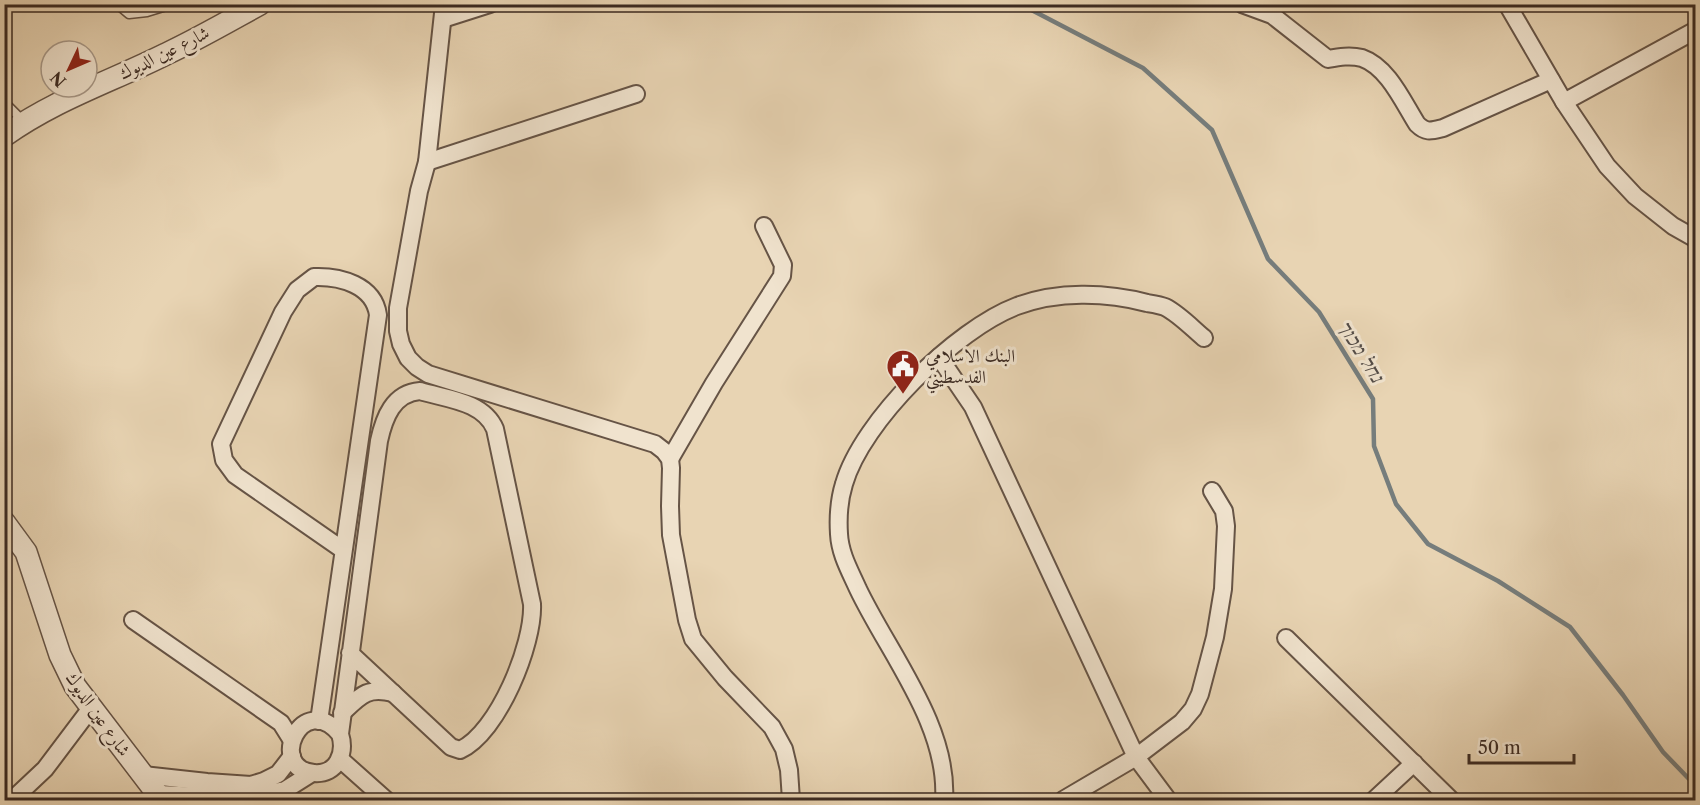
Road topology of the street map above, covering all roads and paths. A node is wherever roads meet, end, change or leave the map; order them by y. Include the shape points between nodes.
1 (117, 4) edge
2 (173, 4) edge
3 (260, 4) edge
4 (490, 4) edge
5 (1242, 4) edge
6 (1507, 4) edge
7 (444, 12) edge
8 (1695, 30) edge
9 (1551, 80) junction
10 (636, 94) dead end
11 (4, 102) edge
12 (1564, 102) junction
13 (24, 122) junction
14 (4, 136) edge
15 (427, 162) junction
16 (764, 226) dead end
17 (1695, 239) edge
18 (1204, 338) dead end
19 (939, 357) junction
20 (670, 459) junction
21 (1212, 491) dead end
22 (4, 522) edge
23 (343, 550) junction
24 (133, 620) dead end
25 (1286, 638) dead end
26 (350, 653) junction
27 (393, 693) junction
28 (91, 708) junction
29 (342, 713) junction
30 (319, 721) junction
31 (339, 735) junction
32 (291, 739) junction
33 (292, 756) junction
34 (1136, 757) junction
35 (340, 759) junction
36 (1414, 763) junction
37 (312, 773) junction
38 (143, 775) junction
39 (160, 797) edge
40 (12, 801) edge
41 (386, 801) edge
42 (791, 801) edge
43 (944, 801) edge
44 (1063, 801) edge
45 (1168, 801) edge
46 (1374, 801) edge
47 (1451, 801) edge

1 - 2 lane via 129,14
3 - 13 street, شارع عين الديوك via 165,55 62,100
4 - 7 street
5 - 9 street via 1272,15 1328,59 1348,56 1374,64 1417,124 1429,132
6 - 9 street
7 - 15 street
8 - 12 street
9 - 12 street
10 - 15 street
11 - 13 lane
12 - 17 street via 1607,166 1628,189
13 - 14 street, شارع عين الديوك
15 - 20 street via 398,308 398,331 408,358 428,374 655,444
16 - 20 street via 783,265 782,276
18 - 19 street via 1165,308 1113,296 1069,297 1033,301 1004,312
19 - 34 street via 973,407
19 - 43 street via 895,402 853,462 844,484 839,537 863,598 928,719 940,756
20 - 42 street via 671,535 693,639 772,728 784,749
21 - 34 street via 1224,511 1225,557 1215,638 1200,694 1182,722
22 - 28 street, شارع عين الديوك via 26,552 60,656
23 - 23 street via 378,315 369,293 338,280 314,277 302,284 283,312 221,444 224,460 235,475
23 - 30 street
24 - 32 street via 281,723
25 - 36 street
26 - 27 street
26 - 27 street via 384,419 392,405 413,392 473,406 491,419 495,429 532,604 530,630 500,706 469,746 460,750 451,747
26 - 29 street
27 - 29 street via 380,690 362,694
28 - 38 street, شارع عين الديوك
28 - 40 street via 45,769
29 - 31 street
30 - 31 street
30 - 32 street via 302,725
31 - 35 street
32 - 33 street
33 - 37 street
33 - 38 street via 278,774 251,785
34 - 44 street
34 - 45 street
35 - 37 street via 328,771
35 - 41 street
36 - 46 street
36 - 47 street
37 - 39 street via 285,790 242,798
38 - 39 street, شارع عين الديوك

